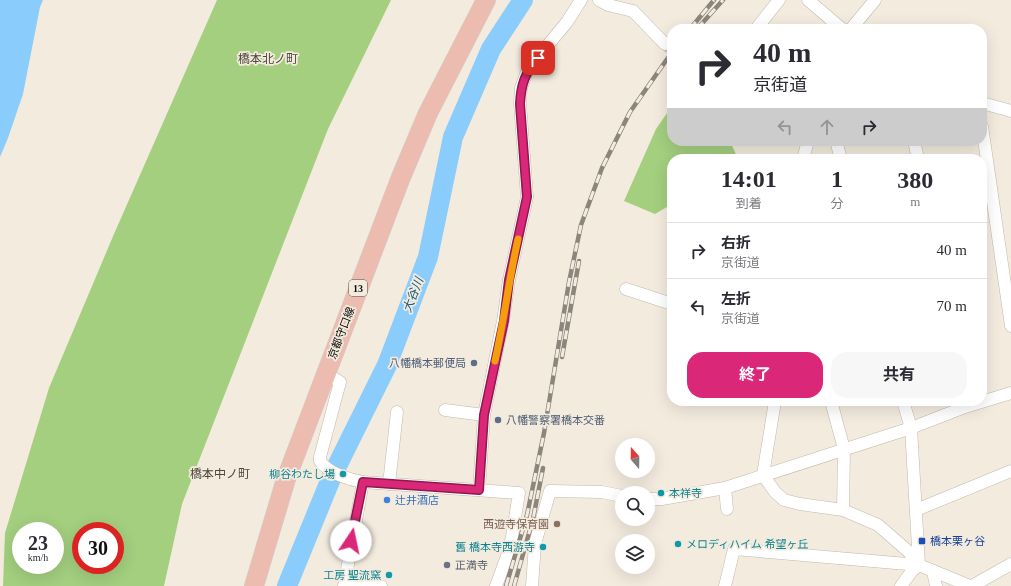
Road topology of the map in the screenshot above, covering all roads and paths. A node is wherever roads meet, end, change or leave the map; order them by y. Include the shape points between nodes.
1 (486, 0) edge
2 (581, 0) edge
3 (599, 0) edge
4 (779, 0) edge
5 (808, 0) edge
6 (875, 0) edge
7 (760, 24) edge
8 (836, 24) edge
9 (855, 24) edge
10 (665, 44) tunnel mouth
11 (987, 104) edge
12 (1011, 111) edge
13 (986, 146) edge
14 (1006, 254) edge
15 (626, 289) dead end
16 (667, 302) edge
17 (1011, 326) edge
18 (326, 373) junction
19 (1011, 393) edge
20 (987, 399) edge
21 (774, 406) edge
22 (832, 406) edge
23 (904, 406) edge
24 (960, 406) edge
25 (445, 410) dead end
26 (397, 412) dead end
27 (484, 415) junction
28 (911, 428) junction
29 (844, 449) junction
30 (1011, 472) edge
31 (763, 476) junction
32 (363, 482) junction
33 (389, 484) junction
34 (725, 488) junction
35 (479, 490) junction
36 (615, 495) edge
37 (655, 499) edge
38 (728, 509) dead end
39 (843, 510) junction
40 (916, 510) junction
41 (1011, 564) edge
42 (920, 565) junction
43 (933, 571) junction
44 (344, 583) edge
45 (254, 586) edge
46 (381, 586) edge
47 (496, 586) edge
48 (532, 586) edge
49 (724, 586) edge
50 (901, 586) edge
51 (936, 586) edge
52 (971, 586) edge

1 - 18 main road, 京都守口線 / 13 via 428,114 400,178
2 - 27 street via 567,22 528,69 521,88 527,197
3 - 10 street via 633,11
4 - 7 street
5 - 8 street
6 - 9 street
11 - 12 street
13 - 14 street
14 - 17 street
15 - 16 street
18 - 32 street via 340,382 320,461 342,476
18 - 45 main road, 京都守口線 / 13 via 286,479
19 - 20 street
21 - 31 street
22 - 29 street
23 - 28 street
24 - 28 street
25 - 27 street
26 - 33 street
27 - 35 street
28 - 29 street
28 - 40 street
29 - 31 street
29 - 39 street
30 - 40 street
31 - 34 street
31 - 39 street via 784,500
32 - 33 street
32 - 44 street
33 - 35 street
34 - 37 street
34 - 38 street
35 - 47 street via 519,493 512,537
36 - 48 street via 550,490 535,544
39 - 42 street via 878,525
40 - 42 street
41 - 52 street
42 - 43 street
42 - 49 street via 734,549
42 - 50 street
43 - 51 street
43 - 52 street
44 - 46 street

